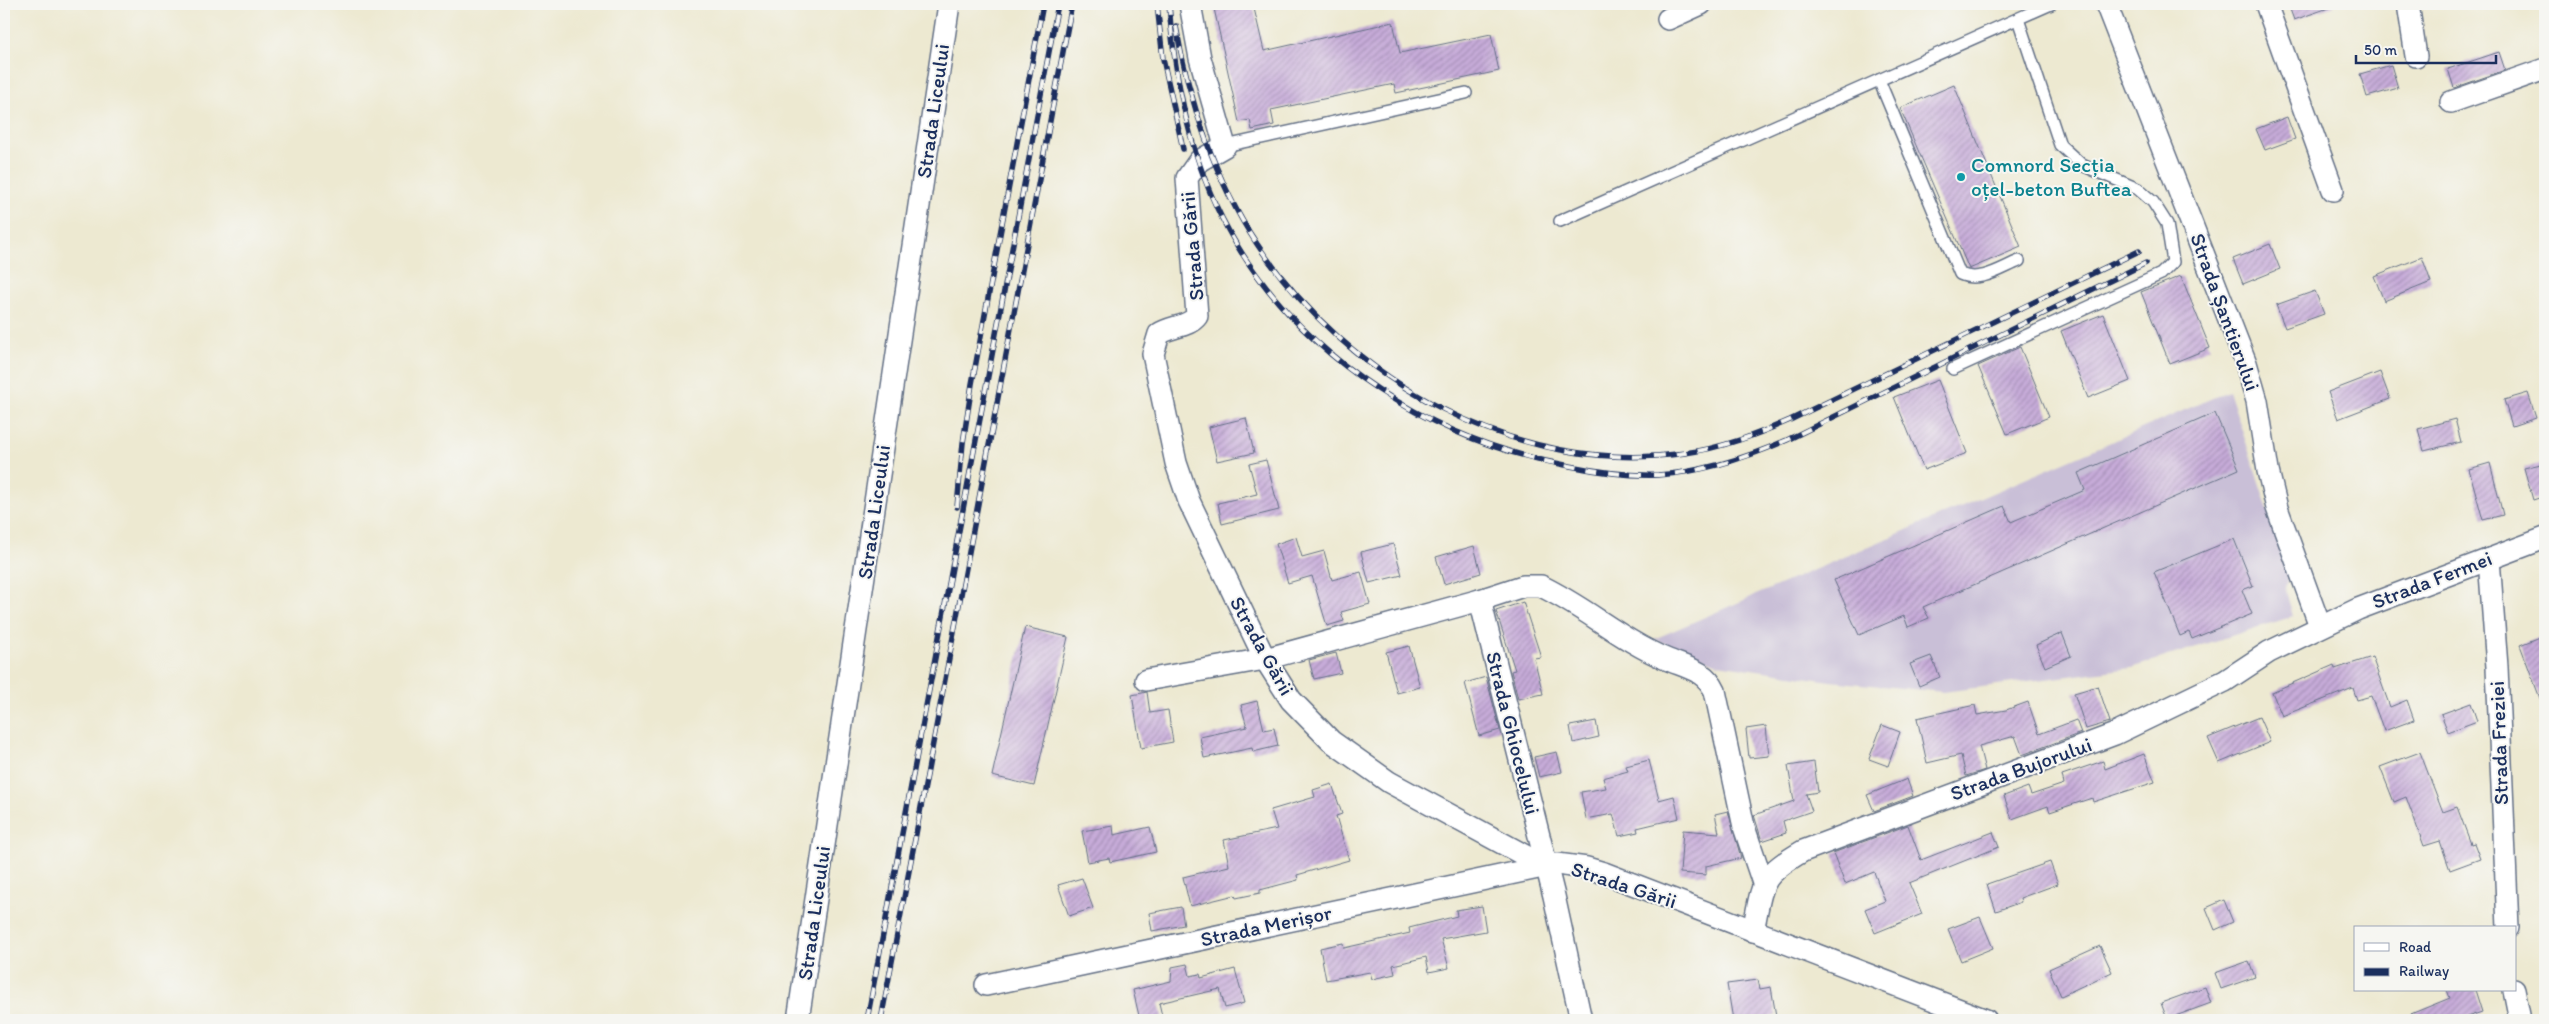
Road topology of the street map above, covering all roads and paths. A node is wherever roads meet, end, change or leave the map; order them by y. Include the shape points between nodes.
1 (949, 4) edge
2 (1190, 4) edge
3 (1701, 4) edge
4 (2051, 4) edge
5 (2106, 4) edge
6 (2266, 4) edge
7 (2408, 4) edge
8 (1668, 19) dead end
9 (2018, 19) junction
10 (2416, 56) dead end
11 (2545, 69) edge
12 (1879, 80) junction
13 (1466, 93) dead end
14 (2451, 102) dead end
15 (1225, 146) junction
16 (2333, 190) dead end
17 (1560, 221) dead end
18 (2020, 261) dead end
19 (1953, 369) dead end
20 (2545, 538) edge
21 (2488, 559) junction
22 (1480, 600) junction
23 (2320, 626) junction
24 (1265, 659) junction
25 (1146, 680) dead end
26 (1546, 867) junction
27 (1763, 883) junction
28 (2508, 926) edge
29 (1753, 930) junction
30 (986, 985) dead end
31 (2514, 992) edge
32 (798, 1020) edge
33 (1581, 1020) edge
34 (1986, 1020) edge
35 (2520, 1020) edge

1 - 32 street, Strada Liceului
2 - 15 street via 1200,58
3 - 8 street
4 - 9 lane
5 - 23 street, Strada Șantierului via 2246,363 2257,401 2277,508
6 - 16 street
7 - 10 street
9 - 12 lane
9 - 19 lane via 2060,144 2082,165 2138,189 2153,202 2167,224 2173,262 2160,274
11 - 14 street
12 - 17 lane
12 - 18 lane via 1960,274 1970,279 1978,278
13 - 15 lane
15 - 24 street, Strada Gării via 1199,161 1187,178 1197,316 1159,334 1153,354 1176,463 1188,501
20 - 21 street, Strada Fermei
21 - 23 street, Strada Fermei
21 - 28 street, Strada Freziei via 2497,667
22 - 24 street
22 - 26 street, Strada Ghiocelului
22 - 27 street via 1523,586 1541,586 1636,645 1705,676 1715,691 1744,827
23 - 27 street, Strada Bujorului via 2269,652 2225,681 2115,734 1803,851 1777,866
24 - 25 street
24 - 26 street, Strada Gării via 1291,700 1310,722 1354,758 1389,782
26 - 29 street, Strada Gării via 1557,864 1587,868
26 - 30 street, Strada Merișor
26 - 33 street, Strada Ghiocelului
27 - 29 street, Strada Bujorului
29 - 34 street, Strada Gării
31 - 35 street

